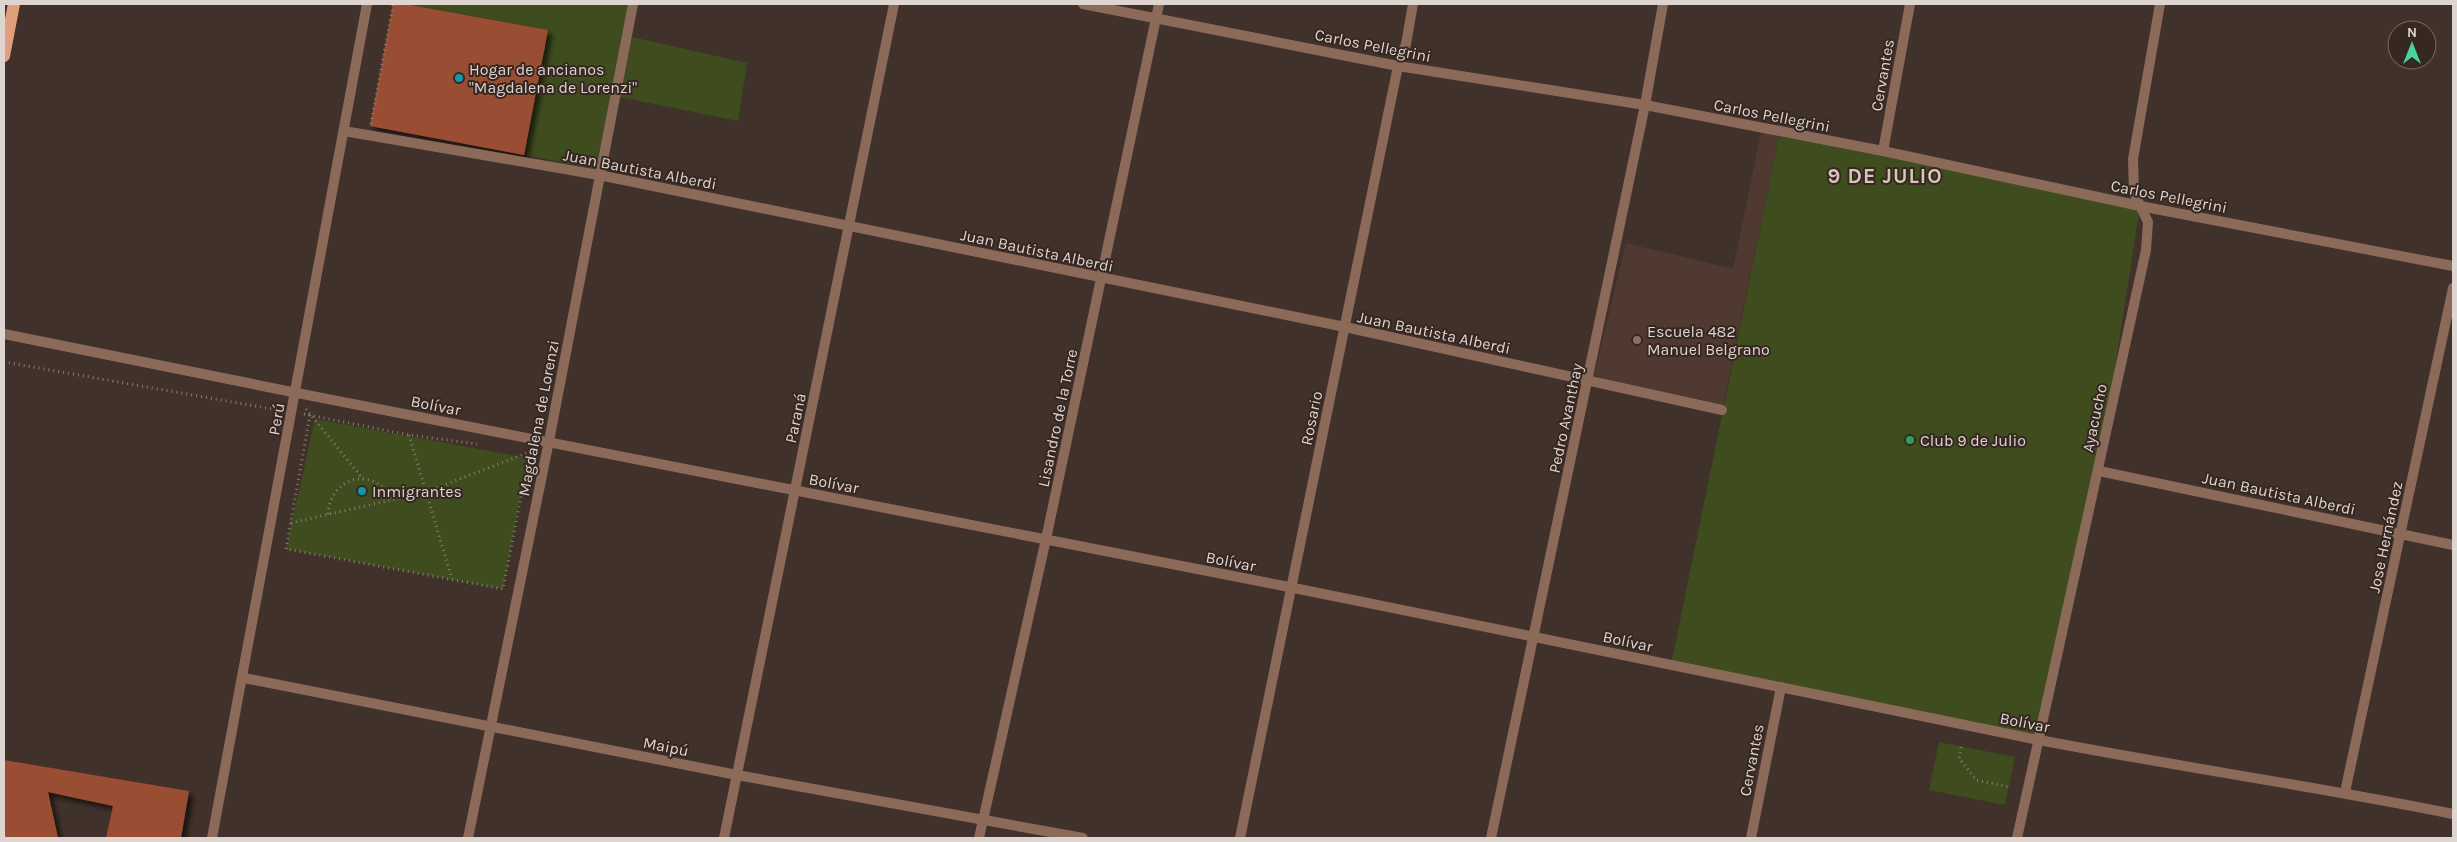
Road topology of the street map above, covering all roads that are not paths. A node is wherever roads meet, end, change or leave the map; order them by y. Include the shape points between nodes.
1 (14, 4) edge
2 (367, 4) edge
3 (633, 4) edge
4 (894, 4) edge
5 (1083, 4) edge
6 (1159, 4) edge
7 (1414, 4) edge
8 (1663, 4) edge
9 (1910, 4) edge
10 (2160, 4) edge
11 (1156, 19) junction
12 (4, 56) edge
13 (1398, 66) junction
14 (1645, 105) junction
15 (344, 131) junction
16 (1883, 151) junction
17 (599, 175) junction
18 (2140, 206) junction
19 (850, 227) junction
20 (2453, 266) edge
21 (1102, 279) junction
22 (2453, 288) edge
23 (1344, 328) junction
24 (4, 334) edge
25 (1588, 381) junction
26 (296, 394) junction
27 (1722, 410) dead end
28 (549, 441) junction
29 (2099, 471) junction
30 (795, 490) junction
31 (2401, 535) junction
32 (1046, 539) junction
33 (2453, 544) edge
34 (1292, 588) junction
35 (1535, 636) junction
36 (244, 678) junction
37 (1780, 688) junction
38 (491, 727) junction
39 (2040, 740) junction
40 (737, 775) junction
41 (2345, 792) junction
42 (2453, 814) edge
43 (983, 818) junction
44 (212, 838) edge
45 (468, 838) edge
46 (724, 838) edge
47 (979, 838) edge
48 (1083, 838) edge
49 (1240, 838) edge
50 (1491, 838) edge
51 (1751, 838) edge
52 (2017, 838) edge

1 - 12 main road
2 - 15 street, Perú
3 - 17 street, Magdalena de Lorenzi
4 - 19 street, Paraná
5 - 11 street, Carlos Pellegrini
6 - 11 street, Lisandro de la Torre
7 - 13 street, Rosario
8 - 14 street, Pedro Avanthay
9 - 16 street, Cervantes
10 - 18 street, Ayacucho via 2133,159 2134,193
11 - 13 street, Carlos Pellegrini
11 - 21 street, Lisandro de la Torre
13 - 14 street, Carlos Pellegrini
13 - 23 street, Rosario
14 - 16 street, Carlos Pellegrini
14 - 25 street, Pedro Avanthay
15 - 17 street, Juan Bautista Alberdi
15 - 26 street, Perú
16 - 18 street, Carlos Pellegrini
17 - 19 street, Juan Bautista Alberdi
17 - 28 street, Magdalena de Lorenzi
18 - 20 street, Carlos Pellegrini
18 - 29 street, Ayacucho via 2148,222 2146,250
19 - 21 street, Juan Bautista Alberdi
19 - 30 street, Paraná
21 - 23 street, Juan Bautista Alberdi
21 - 32 street, Lisandro de la Torre
22 - 31 street, Jose Hernández
23 - 25 street, Juan Bautista Alberdi
23 - 34 street, Rosario
24 - 26 street, Bolívar
25 - 27 street, Juan Bautista Alberdi
25 - 35 street, Pedro Avanthay
26 - 28 street, Bolívar
26 - 36 street, Perú
28 - 30 street, Bolívar
28 - 38 street, Magdalena de Lorenzi
29 - 31 street, Juan Bautista Alberdi
29 - 39 street, Ayacucho
30 - 32 street, Bolívar
30 - 40 street, Paraná
31 - 33 street, Juan Bautista Alberdi
31 - 41 street, Jose Hernández
32 - 34 street, Bolívar
32 - 43 street, Lisandro de la Torre
34 - 35 street, Bolívar
34 - 49 street, Rosario
35 - 37 street, Bolívar
35 - 50 street, Pedro Avanthay
36 - 38 street, Maipú
36 - 44 street, Perú
37 - 39 street, Bolívar
37 - 51 street, Cervantes
38 - 40 street, Maipú
38 - 45 street, Magdalena de Lorenzi
39 - 41 street, Bolívar
39 - 52 street, Ayacucho
40 - 43 street, Maipú
40 - 46 street, Paraná
41 - 42 street, Bolívar
43 - 47 street, Lisandro de la Torre
43 - 48 street, Maipú

